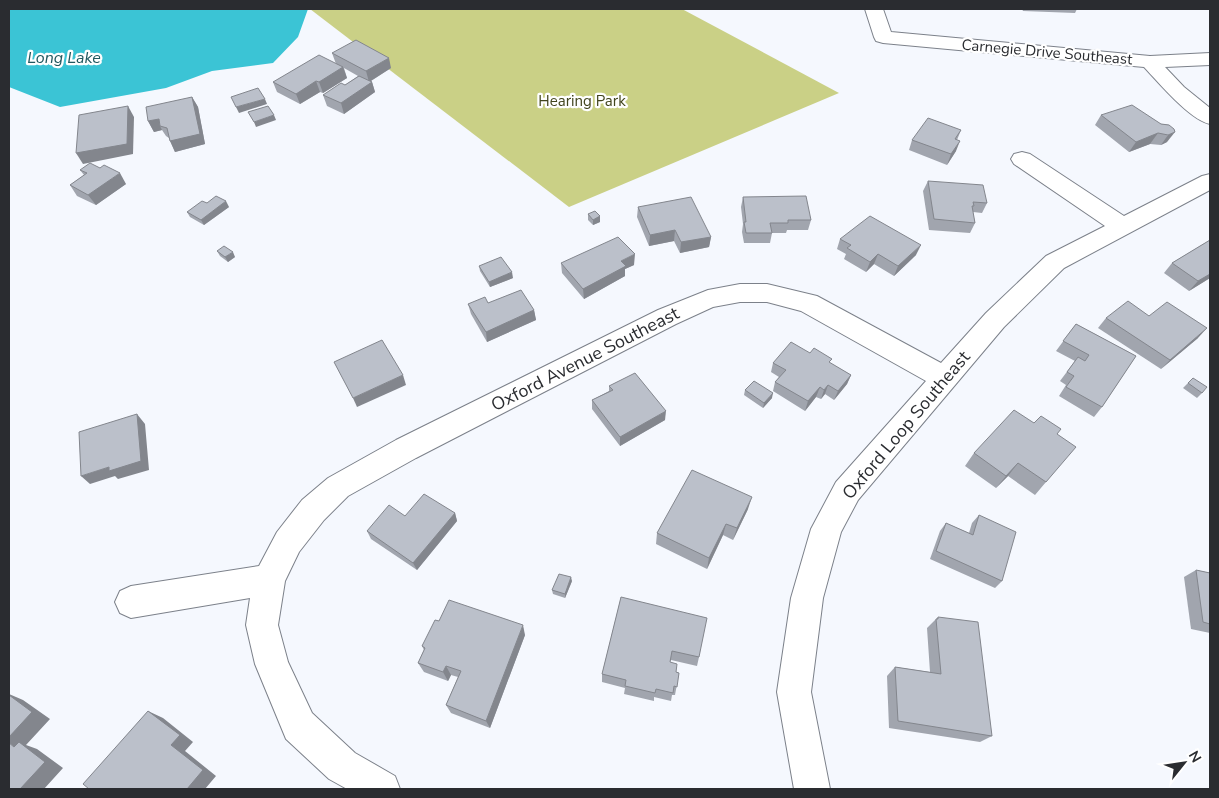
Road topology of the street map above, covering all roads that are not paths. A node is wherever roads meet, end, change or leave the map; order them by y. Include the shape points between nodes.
1 (874, 9) edge
2 (1210, 59) edge
3 (1150, 62) junction
4 (1210, 118) edge
5 (1022, 159) dead end
6 (1210, 181) edge
7 (1123, 227) junction
8 (945, 378) junction
9 (269, 580) junction
10 (131, 602) dead end
11 (382, 789) edge
12 (812, 789) edge

1 - 3 street, Carnegie Drive Southeast via 883,37
2 - 3 street, Carnegie Drive Southeast
3 - 4 street via 1177,91
5 - 7 street
6 - 7 street, Oxford Loop Southeast
7 - 8 street, Oxford Loop Southeast via 1055,262 995,320
8 - 9 street, Oxford Avenue Southeast via 808,303 767,293 740,293 708,299 406,449 338,487 313,510 288,542
8 - 12 street, Oxford Loop Southeast via 847,491 826,529 807,598 794,692
9 - 10 street
9 - 11 street, Oxford Avenue Southeast via 262,625 272,664 299,726 342,766

